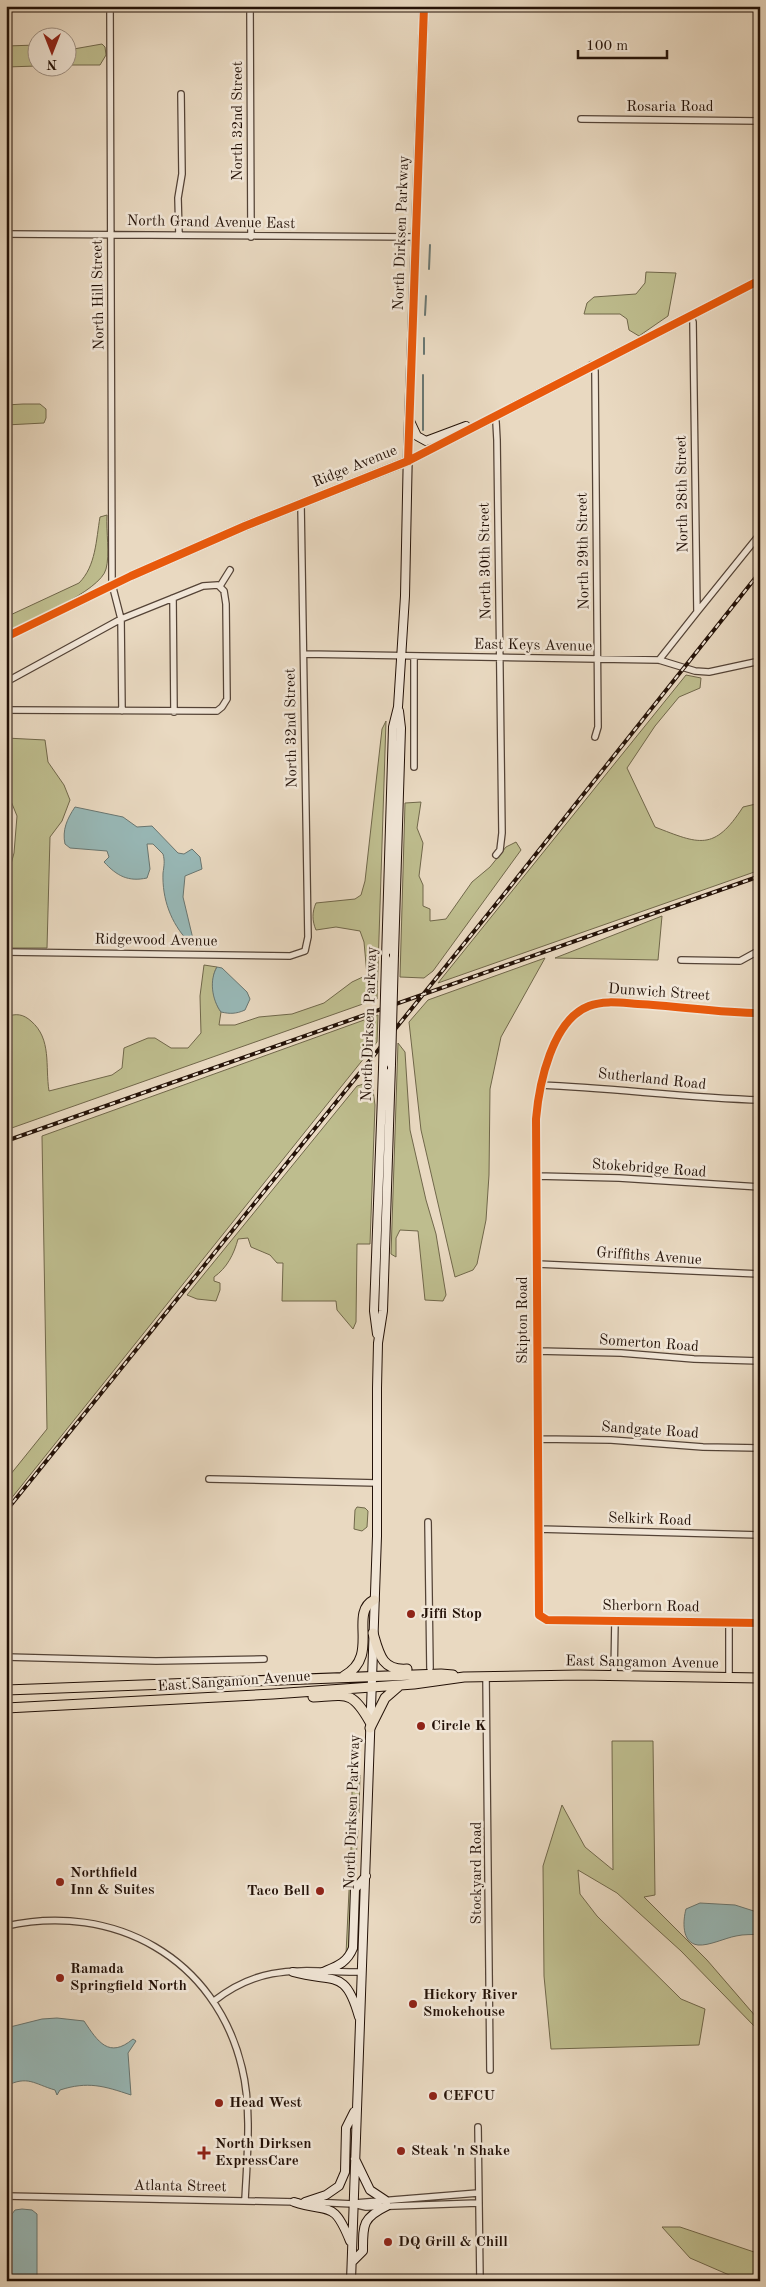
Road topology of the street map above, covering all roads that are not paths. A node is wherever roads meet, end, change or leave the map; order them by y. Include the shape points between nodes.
1 (110, 6) edge
2 (250, 6) edge
3 (424, 6) edge
4 (181, 94) dead end
5 (581, 119) dead end
6 (760, 121) edge
7 (6, 234) edge
8 (110, 234) junction
9 (179, 235) junction
10 (251, 236) junction
11 (416, 237) junction
12 (760, 280) edge
13 (690, 315) junction
14 (592, 365) junction
15 (494, 416) junction
16 (409, 420) junction
17 (473, 426) junction
18 (408, 461) junction
19 (300, 505) junction
20 (760, 534) edge
21 (230, 570) dead end
22 (112, 584) junction
23 (220, 586) junction
24 (173, 598) junction
25 (697, 612) junction
26 (121, 619) junction
27 (6, 636) edge
28 (304, 654) junction
29 (400, 656) junction
30 (414, 657) junction
31 (500, 657) junction
32 (598, 659) junction
33 (659, 660) junction
34 (760, 661) edge
35 (6, 682) edge
36 (398, 707) junction
37 (6, 710) edge
38 (122, 711) junction
39 (174, 712) junction
40 (595, 737) dead end
41 (414, 767) dead end
42 (496, 855) dead end
43 (760, 950) edge
44 (305, 951) joint
45 (6, 952) edge
46 (681, 960) dead end
47 (760, 1013) edge
48 (564, 1027) joint
49 (541, 1085) junction
50 (760, 1100) edge
51 (536, 1176) junction
52 (760, 1188) edge
53 (537, 1264) junction
54 (760, 1274) edge
55 (378, 1343) junction
56 (537, 1351) junction
57 (760, 1362) edge
58 (538, 1439) junction
59 (760, 1448) edge
60 (209, 1479) dead end
61 (378, 1483) junction
62 (428, 1522) dead end
63 (538, 1529) junction
64 (760, 1536) edge
65 (374, 1600) junction
66 (541, 1618) joint
67 (615, 1620) junction
68 (730, 1622) junction
69 (760, 1623) edge
70 (373, 1633) junction
71 (6, 1657) edge
72 (264, 1659) dead end
73 (430, 1668) junction
74 (441, 1674) junction
75 (486, 1676) junction
76 (614, 1676) junction
77 (464, 1677) junction
78 (342, 1678) junction
79 (728, 1678) junction
80 (760, 1678) edge
81 (371, 1681) junction
82 (400, 1685) junction
83 (6, 1690) edge
84 (273, 1694) junction
85 (6, 1708) edge
86 (370, 1725) junction
87 (366, 1876) junction
88 (6, 1926) edge
89 (293, 1972) junction
90 (323, 1972) junction
91 (362, 1972) junction
92 (214, 2001) junction
93 (361, 2026) junction
94 (490, 2070) dead end
95 (356, 2108) junction
96 (478, 2127) dead end
97 (354, 2157) junction
98 (478, 2193) junction
99 (6, 2196) edge
100 (245, 2200) junction
101 (294, 2202) junction
102 (306, 2202) junction
103 (386, 2203) junction
104 (478, 2203) junction
105 (353, 2204) junction
106 (352, 2245) junction
107 (352, 2262) junction
108 (351, 2281) edge
109 (480, 2281) edge

1 - 8 street, North Hill Street
2 - 10 street, North 32nd Street
3 - 11 main road, North Dirksen Parkway
4 - 9 street
5 - 6 street, Rosaria Road
7 - 8 street, North Grand Avenue East
8 - 9 street, North Grand Avenue East
8 - 22 street, North Hill Street
9 - 10 street, North Grand Avenue East
10 - 11 street, North Grand Avenue East
11 - 16 main road, North Dirksen Parkway
12 - 13 main road, Ridge Avenue
13 - 14 main road, Ridge Avenue
13 - 25 street, North 28th Street via 693,322
14 - 15 main road, Ridge Avenue
14 - 32 street, North 29th Street via 595,371
15 - 17 main road, Ridge Avenue
15 - 31 street, North 30th Street
16 - 17 main road via 417,436 426,441 460,427
16 - 18 main road, North Dirksen Parkway
17 - 18 main road, Ridge Avenue
18 - 19 main road, Ridge Avenue
18 - 29 main road, North Dirksen Parkway via 405,596
19 - 22 main road, Ridge Avenue
19 - 28 street, North 32nd Street
20 - 25 street
21 - 23 street
22 - 26 street, North Hill Street
22 - 27 main road, Ridge Avenue
23 - 24 street via 211,584
23 - 39 street via 226,596 225,703 214,712
24 - 26 street
24 - 39 street
25 - 33 street
26 - 35 street
26 - 38 street, North Hill Street
28 - 29 street, East Keys Avenue
28 - 44 street, North 32nd Street via 308,937
29 - 30 street, East Keys Avenue
29 - 36 main road, North Dirksen Parkway
30 - 31 street, East Keys Avenue
30 - 41 street
31 - 32 street, East Keys Avenue
31 - 42 street, North 30th Street via 502,842
32 - 33 street, East Keys Avenue
32 - 40 street, North 29th Street via 598,727
33 - 34 street, East Keys Avenue via 709,672
36 - 55 main road, North Dirksen Parkway, bridge via 401,737 391,1064 383,1311
36 - 55 main road, North Dirksen Parkway, bridge via 393,727 374,1311
37 - 38 street
38 - 39 street
43 - 46 street via 740,960
44 - 45 street, Ridgewood Avenue via 290,956
47 - 48 street, Dunwich Street via 603,1003 583,1008
48 - 49 street, Skipton Road via 551,1053
49 - 50 street, Sutherland Road
49 - 51 street, Skipton Road via 536,1118
51 - 52 street, Stokebridge Road
51 - 53 street, Skipton Road
53 - 54 street, Griffiths Avenue
53 - 56 street, Skipton Road
55 - 61 main road, North Dirksen Parkway
56 - 57 street, Somerton Road
56 - 58 street, Skipton Road
58 - 59 street, Sandgate Road
58 - 63 street, Skipton Road
60 - 61 street
61 - 65 main road, North Dirksen Parkway
62 - 73 street
63 - 64 street, Selkirk Road
63 - 66 street, Skipton Road
65 - 70 main road, North Dirksen Parkway
65 - 78 main road via 364,1612 362,1658 355,1669
66 - 67 street, Sherborn Road
67 - 68 street, Sherborn Road
67 - 76 street
68 - 69 street, Sherborn Road
68 - 79 street
70 - 73 main road via 380,1654 393,1669
70 - 81 main road, North Dirksen Parkway
71 - 72 street via 156,1661
73 - 74 main road
74 - 77 main road, East Sangamon Avenue
74 - 81 main road, East Sangamon Avenue
75 - 76 main road, East Sangamon Avenue
75 - 77 main road, East Sangamon Avenue
75 - 94 street, Stockyard Road
76 - 79 main road, East Sangamon Avenue
77 - 82 main road, East Sangamon Avenue
78 - 81 main road, East Sangamon Avenue
78 - 83 main road, East Sangamon Avenue
79 - 80 main road, East Sangamon Avenue
81 - 82 main road, East Sangamon Avenue
81 - 84 main road, East Sangamon Avenue
81 - 86 main road, North Dirksen Parkway
82 - 86 main road via 385,1698
84 - 85 main road, East Sangamon Avenue
84 - 86 main road via 295,1698 347,1696 359,1703
86 - 87 main road, North Dirksen Parkway
87 - 90 main road via 356,1889 353,1948 346,1961
87 - 91 main road, North Dirksen Parkway
88 - 92 street via 60,1920 113,1928 164,1953 191,1975
89 - 90 street
89 - 92 street via 255,1976
89 - 93 main road via 333,1978 344,1983 354,1999
90 - 91 street
91 - 93 main road, North Dirksen Parkway
92 - 100 street via 236,2046 246,2089
93 - 95 main road, North Dirksen Parkway
95 - 97 main road, North Dirksen Parkway
95 - 102 main road via 346,2128 345,2172 340,2186
96 - 98 street
97 - 103 main road via 370,2190
97 - 105 main road, North Dirksen Parkway
98 - 103 street, Atlanta Street
98 - 104 street
99 - 100 street, Atlanta Street
100 - 101 street, Atlanta Street
101 - 102 street, Atlanta Street
101 - 106 main road via 331,2209 342,2221
102 - 105 street, Atlanta Street
103 - 104 street, Atlanta Street
103 - 105 street, Atlanta Street via 366,2207
103 - 107 main road via 367,2219 363,2228 363,2251
104 - 109 street
105 - 106 main road, North Dirksen Parkway
106 - 107 main road, North Dirksen Parkway
107 - 108 main road, North Dirksen Parkway

